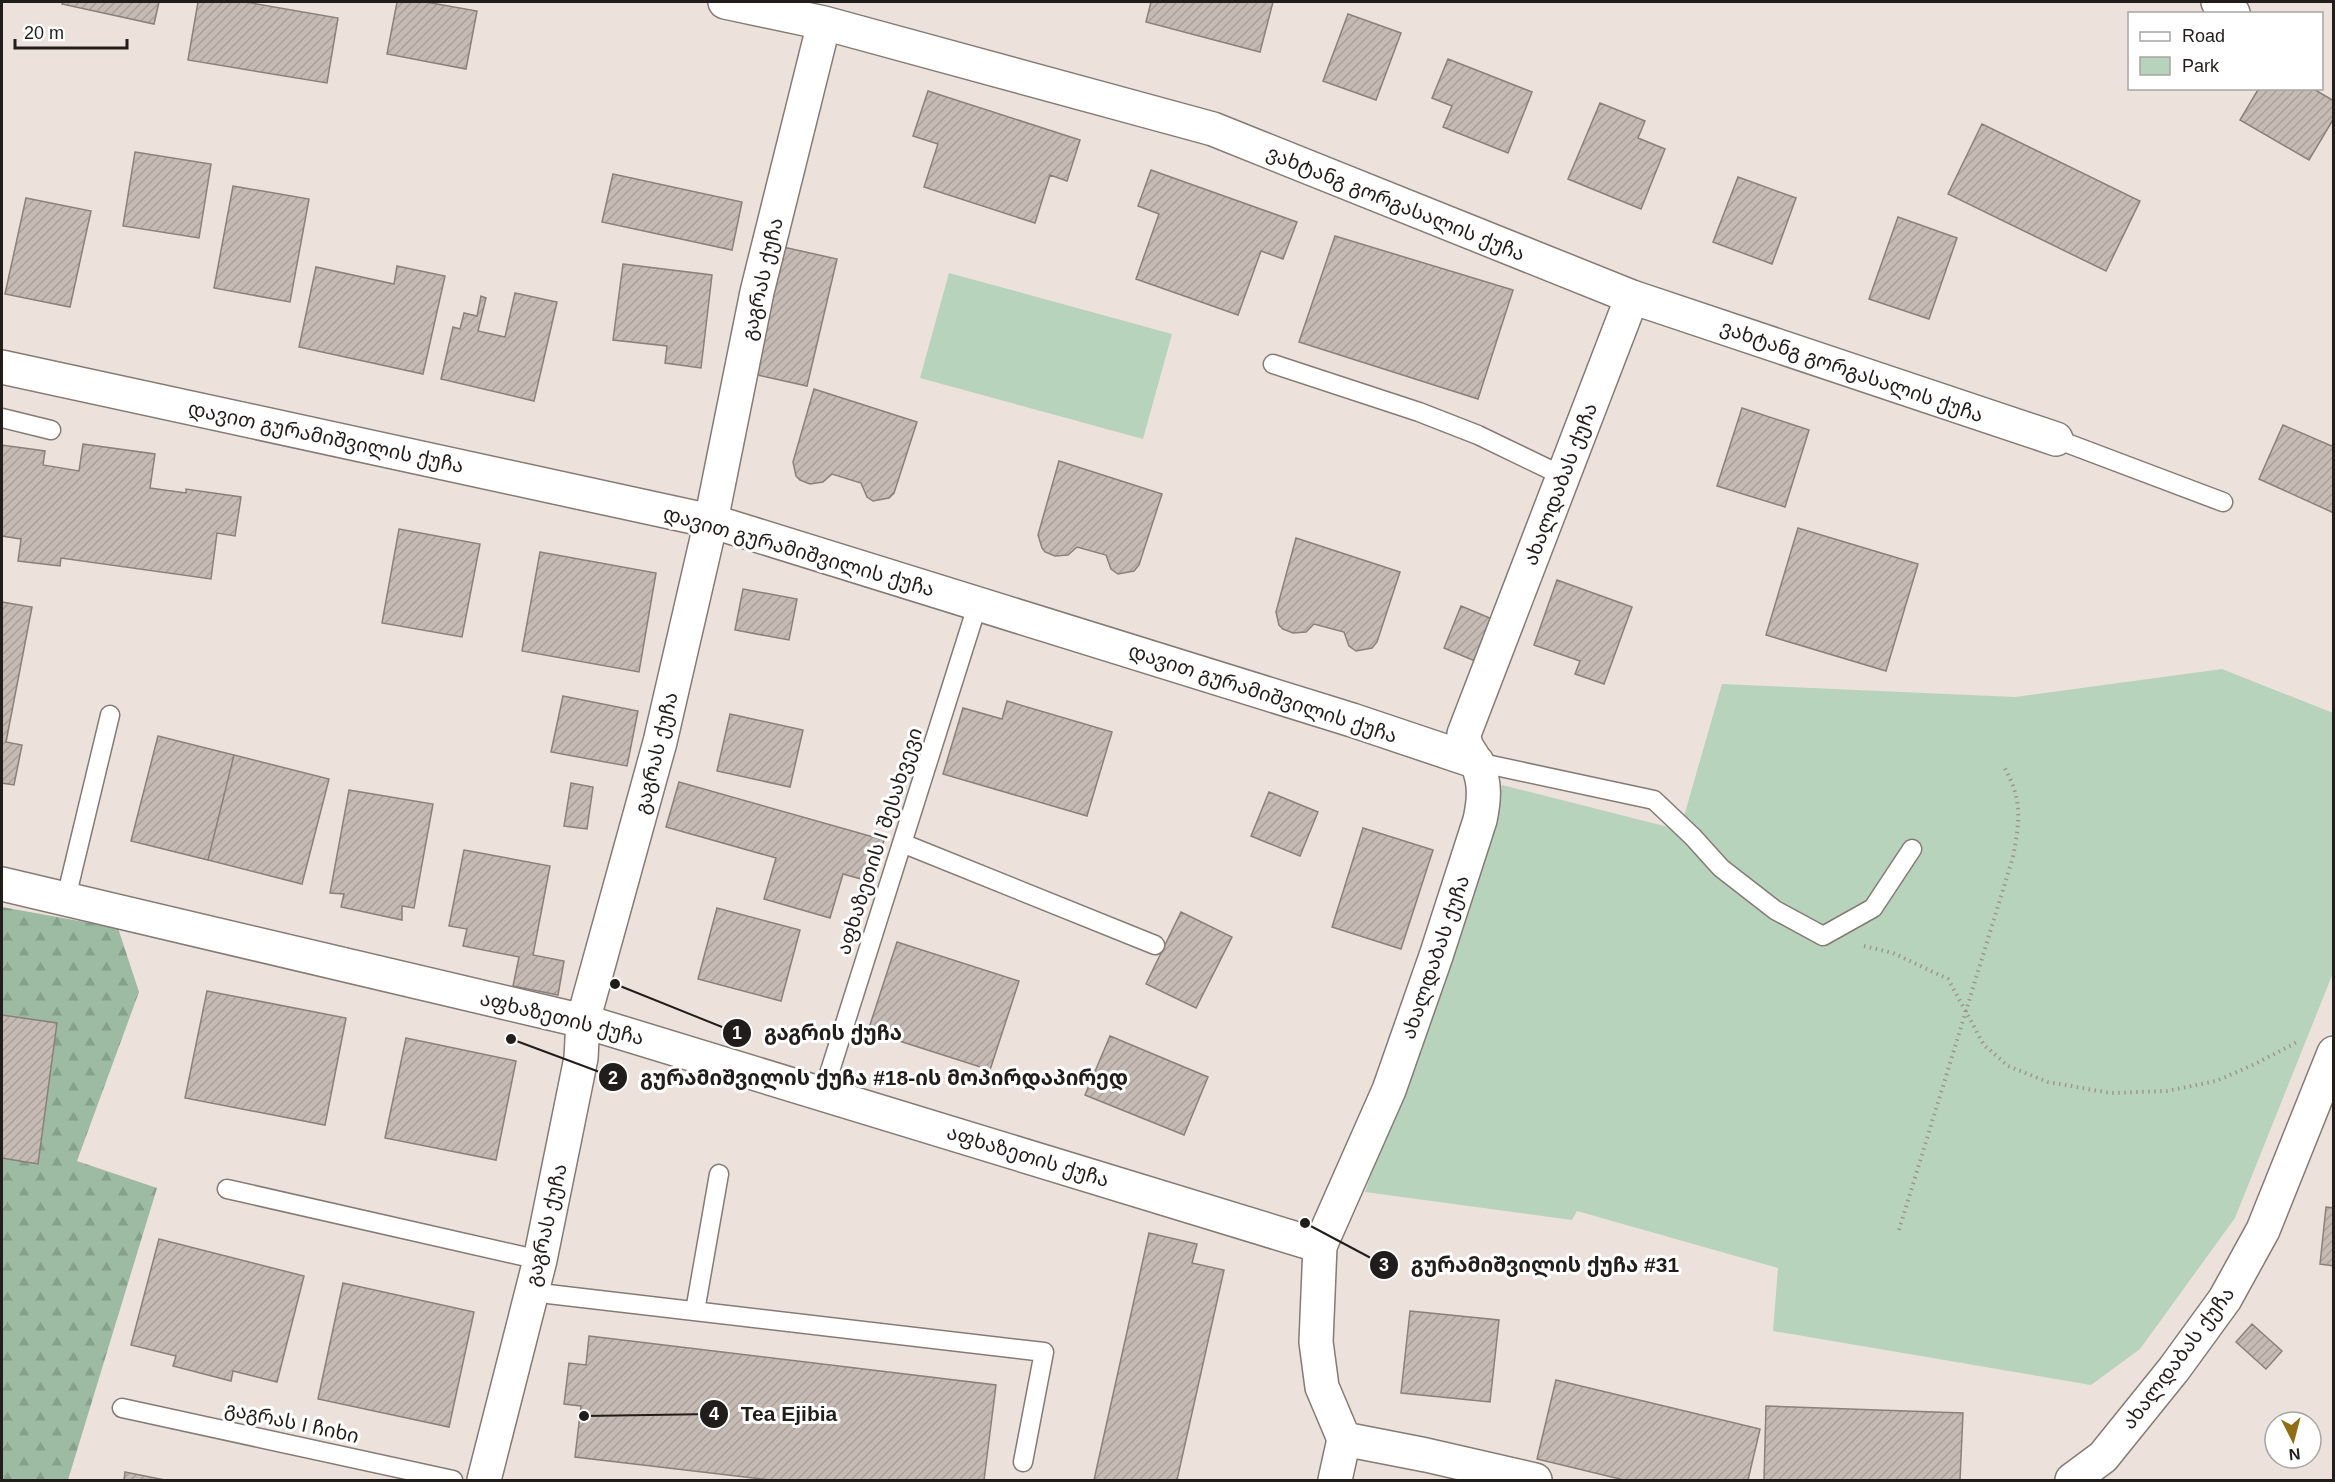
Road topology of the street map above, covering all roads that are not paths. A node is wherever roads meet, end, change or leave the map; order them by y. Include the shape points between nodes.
1 (725, 2) edge
2 (824, 23) junction
3 (1632, 297) junction
4 (1273, 364) dead end
5 (2, 367) edge
6 (2, 418) edge
7 (51, 430) dead end
8 (2056, 439) joint
9 (1563, 476) junction
10 (2223, 502) dead end
11 (711, 521) junction
12 (978, 603) junction
13 (110, 716) dead end
14 (1477, 762) junction
15 (902, 843) junction
16 (1912, 849) dead end
17 (2, 884) edge
18 (66, 898) junction
19 (1155, 945) dead end
20 (583, 1021) junction
21 (2320, 1045) edge
22 (823, 1092) junction
23 (719, 1174) dead end
24 (228, 1189) dead end
25 (1320, 1246) junction
26 (540, 1260) junction
27 (531, 1292) junction
28 (695, 1311) junction
29 (122, 1408) dead end
30 (1344, 1439) junction
31 (1023, 1462) dead end
32 (453, 1480) edge
33 (484, 1480) edge
34 (1335, 1480) edge
35 (1535, 1480) edge
36 (2072, 1480) edge

1 - 2 street, ვახტანგ გორგასალის ქუჩა
2 - 3 street, ვახტანგ გორგასალის ქუჩა via 1213,129
2 - 11 street, გაგრას ქუჩა via 757,292
3 - 8 street, ვახტანგ გორგასალის ქუჩა
3 - 9 street, ახალდაბას ქუჩა
4 - 9 lane via 1419,412
5 - 11 street, დავით გურამიშვილის ქუჩა
6 - 7 lane
8 - 10 lane
9 - 14 street, ახალდაბას ქუჩა via 1464,734 1465,746
11 - 12 street, დავით გურამიშვილის ქუჩა
11 - 20 street, გაგრას ქუჩა via 660,742
12 - 14 street, დავით გურამიშვილის ქუჩა
12 - 15 lane, აფხაზეთის I შესახვევი
13 - 18 lane
14 - 16 lane via 1654,800 1721,868 1775,910 1823,936 1873,908
14 - 25 street, ახალდაბას ქუჩა via 1484,799 1480,820 1389,1090
15 - 19 lane
15 - 22 lane, აფხაზეთის I შესახვევი
17 - 18 street, აფხაზეთის ქუჩა
18 - 20 street, აფხაზეთის ქუჩა
20 - 22 street, აფხაზეთის ქუჩა
20 - 26 street, გაგრას ქუჩა via 581,1058
21 - 36 street, ახალდაბას ქუჩა via 2263,1230 2225,1299 2103,1457
22 - 25 street, აფხაზეთის ქუჩა
23 - 28 lane
24 - 26 lane
25 - 30 street, ახალდაბას ქუჩა via 1316,1342 1322,1387
26 - 27 street, გაგრას ქუჩა
27 - 28 lane
27 - 33 street, გაგრას ქუჩა
28 - 31 lane via 1044,1352
29 - 32 lane, გაგრას I ჩიხი
30 - 34 street
30 - 35 street

